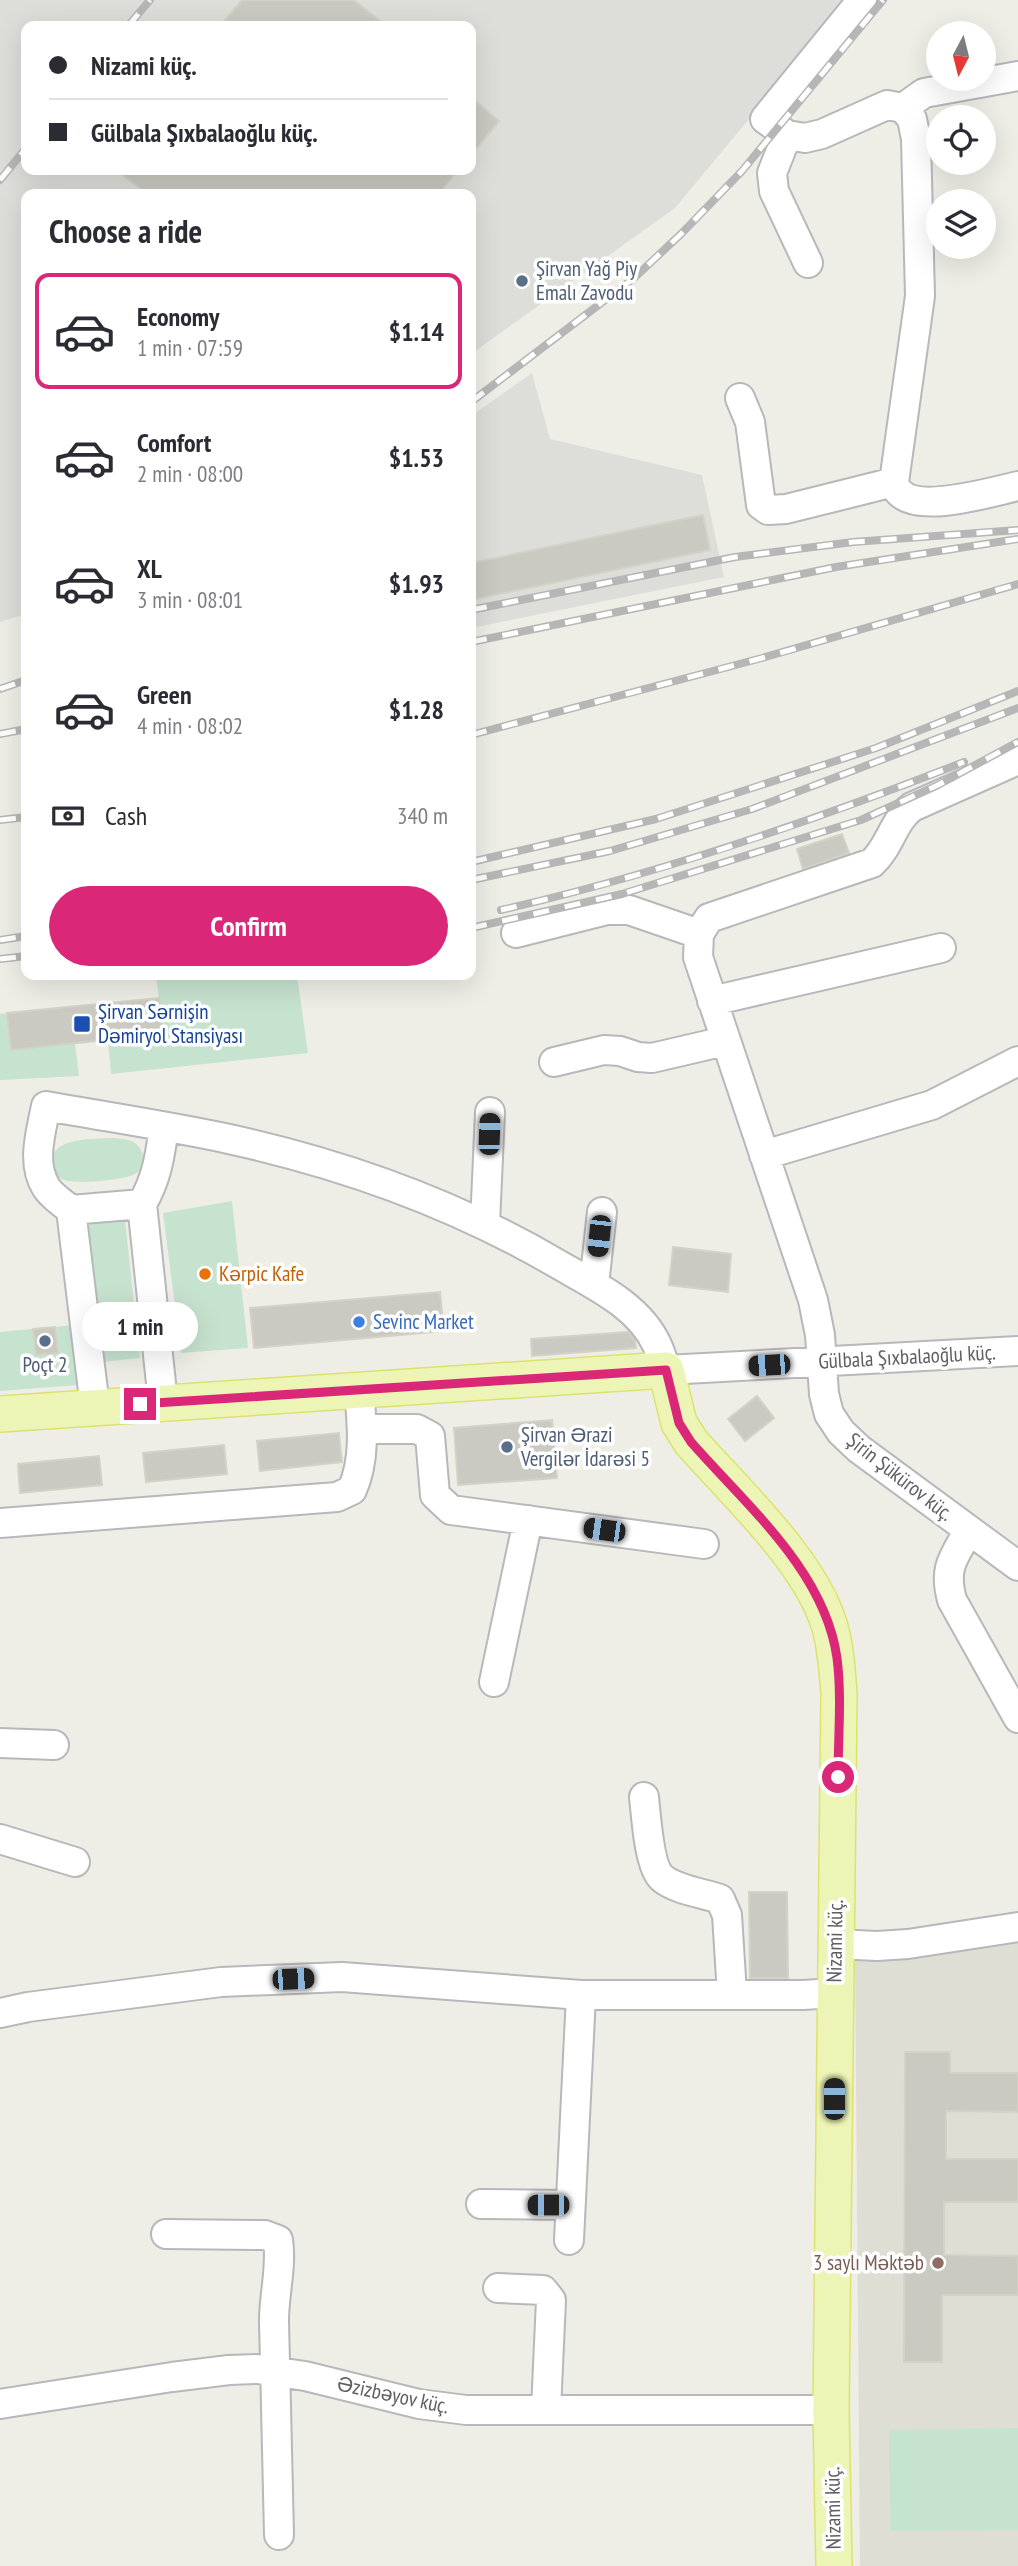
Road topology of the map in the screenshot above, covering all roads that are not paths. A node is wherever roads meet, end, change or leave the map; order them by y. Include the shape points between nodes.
1 (862, 0) edge
2 (1018, 76) edge
3 (903, 108) junction
4 (787, 135) junction
5 (808, 263) dead end
6 (740, 398) dead end
7 (894, 482) junction
8 (1018, 486) edge
9 (1018, 760) edge
10 (516, 933) dead end
11 (699, 934) junction
12 (941, 948) dead end
13 (712, 1001) junction
14 (725, 1041) junction
15 (1018, 1061) edge
16 (554, 1062) dead end
17 (490, 1112) dead end
18 (164, 1127) junction
19 (764, 1155) junction
20 (142, 1204) junction
21 (71, 1210) junction
22 (602, 1212) dead end
23 (485, 1224) junction
24 (594, 1285) junction
25 (1018, 1351) edge
26 (821, 1362) junction
27 (666, 1370) junction
28 (359, 1391) junction
29 (163, 1402) junction
30 (95, 1407) junction
31 (0, 1414) edge
32 (362, 1429) junction
33 (528, 1520) junction
34 (0, 1522) edge
35 (969, 1530) junction
36 (704, 1544) dead end
37 (1018, 1566) edge
38 (494, 1682) dead end
39 (1018, 1718) edge
40 (0, 1744) edge
41 (54, 1745) dead end
42 (644, 1797) dead end
43 (0, 1839) edge
44 (75, 1862) dead end
45 (1018, 1927) edge
46 (835, 1944) junction
47 (835, 1993) junction
48 (732, 1994) junction
49 (582, 1995) junction
50 (0, 2014) edge
51 (481, 2204) dead end
52 (570, 2205) junction
53 (166, 2234) dead end
54 (569, 2240) dead end
55 (498, 2288) dead end
56 (275, 2371) junction
57 (0, 2404) edge
58 (546, 2410) junction
59 (831, 2410) junction
60 (279, 2535) dead end
61 (834, 2566) edge

1 - 4 street via 765,120
2 - 3 street via 924,93
3 - 4 street via 887,105 805,138
3 - 7 street via 912,118 916,139 920,296
4 - 5 street via 772,173 774,191
6 - 7 street via 750,422 761,505 768,510
7 - 8 street via 900,493 920,501 950,500
9 - 11 street via 912,807 872,863 709,918
10 - 11 street via 607,909 629,910
11 - 13 street, Şirin Şükürov küç. via 698,957
12 - 13 street
13 - 14 street, Şirin Şükürov küç.
14 - 16 street via 652,1058 604,1050
14 - 19 street, Şirin Şükürov küç.
15 - 19 street via 932,1105
17 - 23 street
18 - 20 street via 153,1185
18 - 21 street via 46,1106 39,1168 47,1189
18 - 23 street via 323,1164
19 - 26 street, Şirin Şükürov küç. via 813,1300
20 - 21 street
20 - 29 street
21 - 30 street
22 - 24 street
23 - 24 street
24 - 27 street via 644,1325
25 - 26 street, Gülbala Şıxbalaoğlu küç.
26 - 27 street, Gülbala Şıxbalaoğlu küç.
26 - 35 street, Şirin Şükürov küç. via 824,1394 841,1432
27 - 28 main road, Gülbala Şıxbalaoğlu küç.
27 - 46 main road, Nizami küç. via 679,1423 691,1442 790,1553 816,1593 829,1625 839,1693
28 - 29 main road, Gülbala Şıxbalaoğlu küç.
28 - 32 street
29 - 30 main road, Gülbala Şıxbalaoğlu küç.
30 - 31 main road, Gülbala Şıxbalaoğlu küç.
32 - 33 street via 417,1429 430,1436 435,1495 451,1510
32 - 34 street via 360,1474 352,1490 337,1497
33 - 36 street
33 - 38 street
35 - 37 street, Şirin Şükürov küç.
35 - 39 street via 950,1564 947,1582 952,1600
40 - 41 street
42 - 48 street via 654,1866 660,1877 720,1899 727,1915
43 - 44 street
45 - 46 street via 908,1944
46 - 47 main road, Nizami küç.
47 - 48 street
47 - 59 main road, Nizami küç.
48 - 49 street
49 - 50 street via 342,1977 221,1982
49 - 52 street
51 - 52 street
52 - 54 street
53 - 56 street via 265,2235 278,2240
55 - 58 street via 543,2290 551,2300
56 - 57 street, Əzizbəyov küç. via 229,2370
56 - 58 street, Əzizbəyov küç. via 419,2404 466,2410
56 - 60 street
58 - 59 street, Əzizbəyov küç.
59 - 61 main road, Nizami küç.

